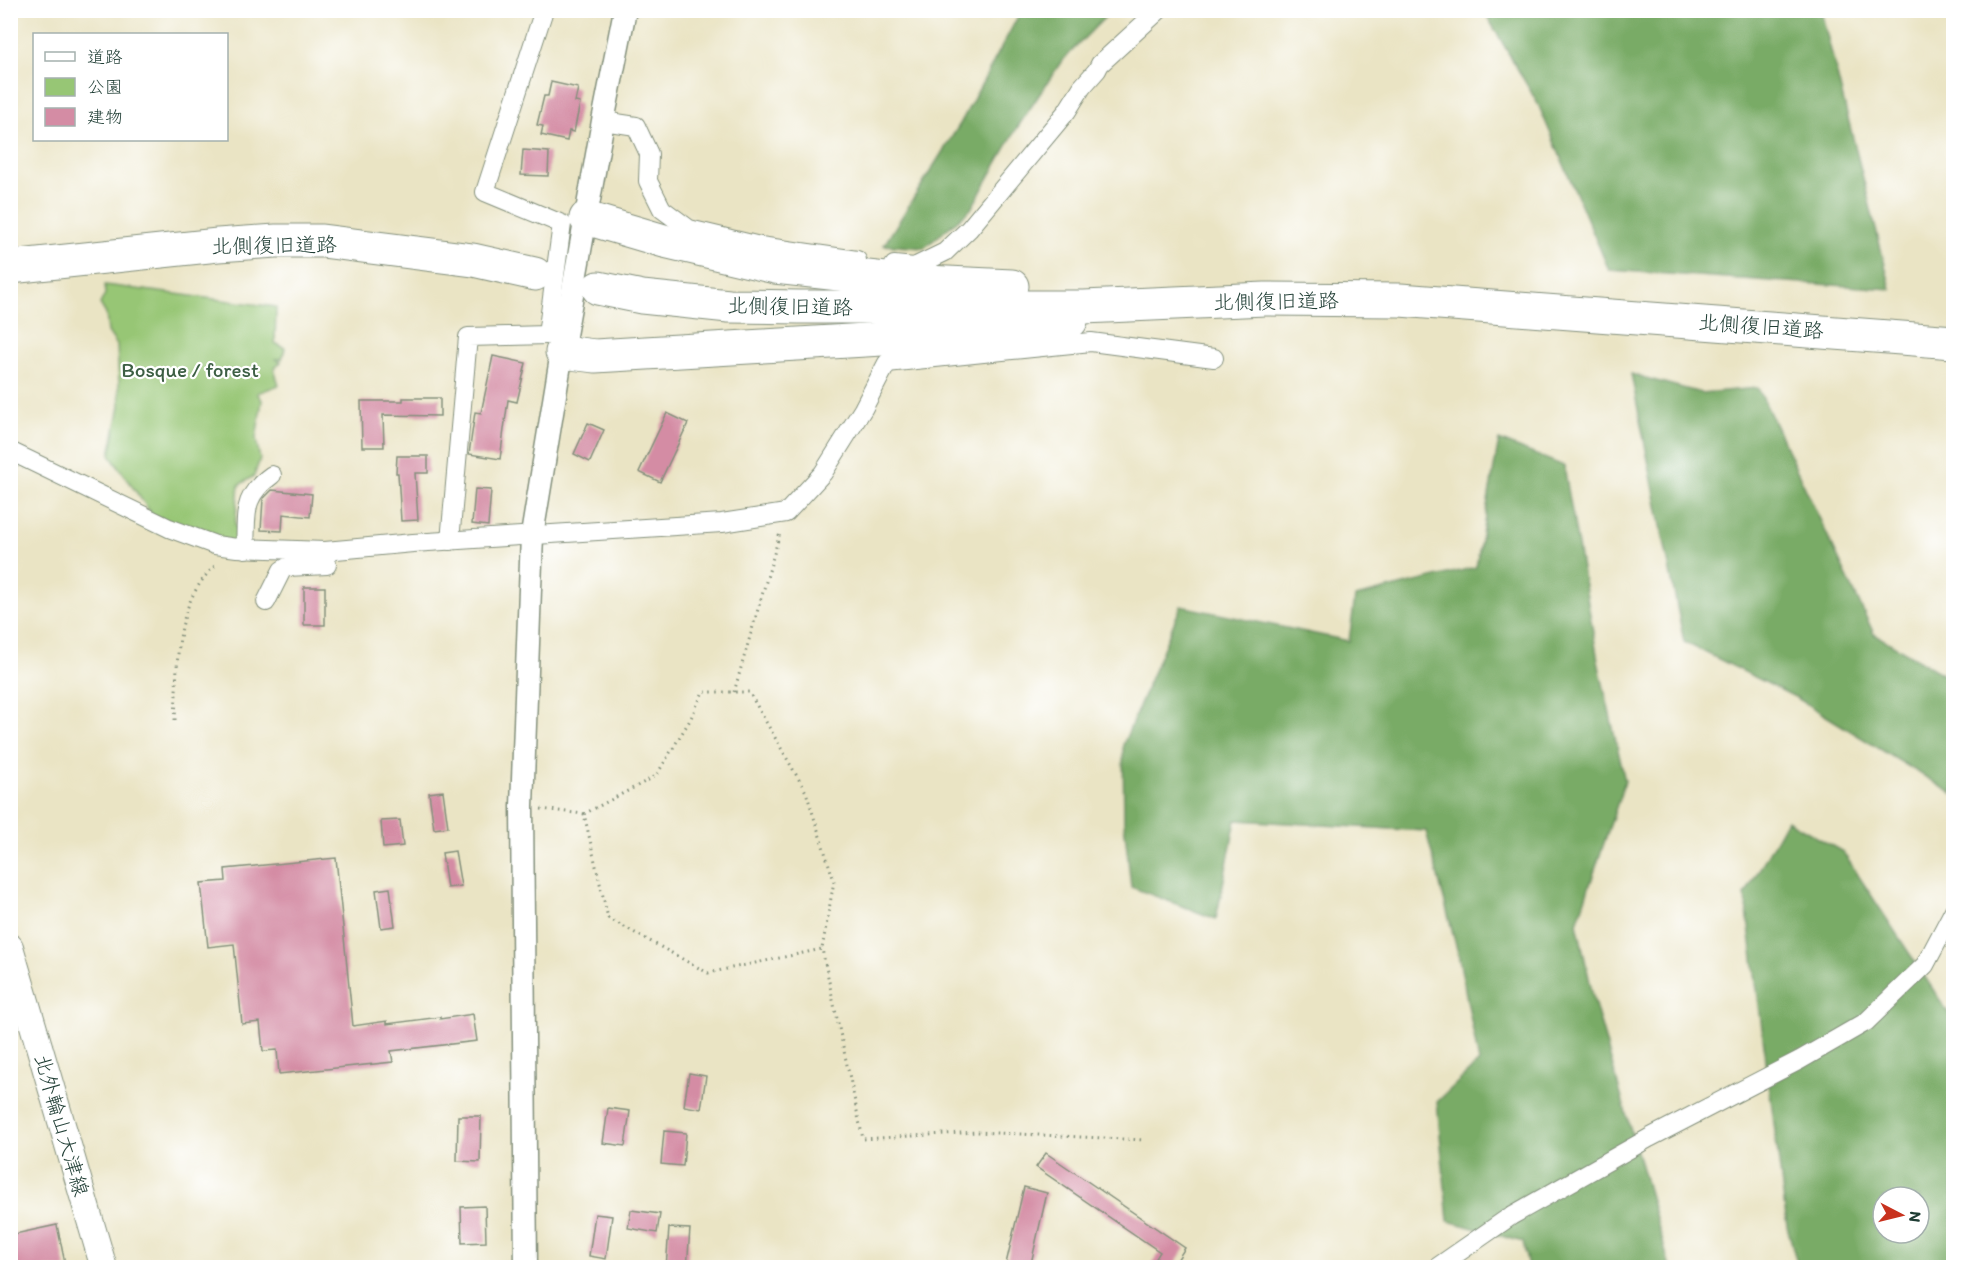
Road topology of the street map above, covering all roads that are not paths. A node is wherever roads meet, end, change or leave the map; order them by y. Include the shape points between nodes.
1 (543, 10) edge
2 (625, 10) edge
3 (1159, 10) edge
4 (603, 122) junction
5 (586, 218) junction
6 (10, 267) edge
7 (535, 274) dead end
8 (598, 288) dead end
9 (1165, 303) junction
10 (1953, 342) edge
11 (562, 352) junction
12 (1214, 358) dead end
13 (10, 451) edge
14 (272, 475) dead end
15 (532, 535) junction
16 (450, 541) junction
17 (241, 548) junction
18 (326, 551) junction
19 (266, 602) dead end
20 (1953, 910) edge
21 (10, 947) edge
22 (104, 1268) edge
23 (526, 1268) edge
24 (1436, 1268) edge

1 - 16 street via 485,192 562,224 547,335 468,337
2 - 4 street
3 - 4 street via 1100,64 1067,111 969,229 945,252 914,267 759,246 689,229 662,209 648,181 649,154 636,126
4 - 5 street
5 - 9 highway via 775,267 904,281 1076,288
5 - 11 street
6 - 7 highway, 北側復旧道路 via 218,245 322,241 472,260
8 - 9 highway, 北側復旧道路 via 729,306 1073,307
9 - 10 highway, 北側復旧道路 via 1400,300
9 - 11 highway via 1019,331 595,356
11 - 15 street
12 - 15 street via 1091,342 886,363 823,473 786,513 722,523
13 - 17 street via 169,528 215,545
14 - 17 street via 252,493
15 - 16 street
15 - 23 street via 522,806
16 - 18 street
17 - 18 street
18 - 19 street via 327,565 282,570
20 - 24 street via 1925,964 1866,1022 1520,1210
21 - 22 main road, 北外輪山大津線

